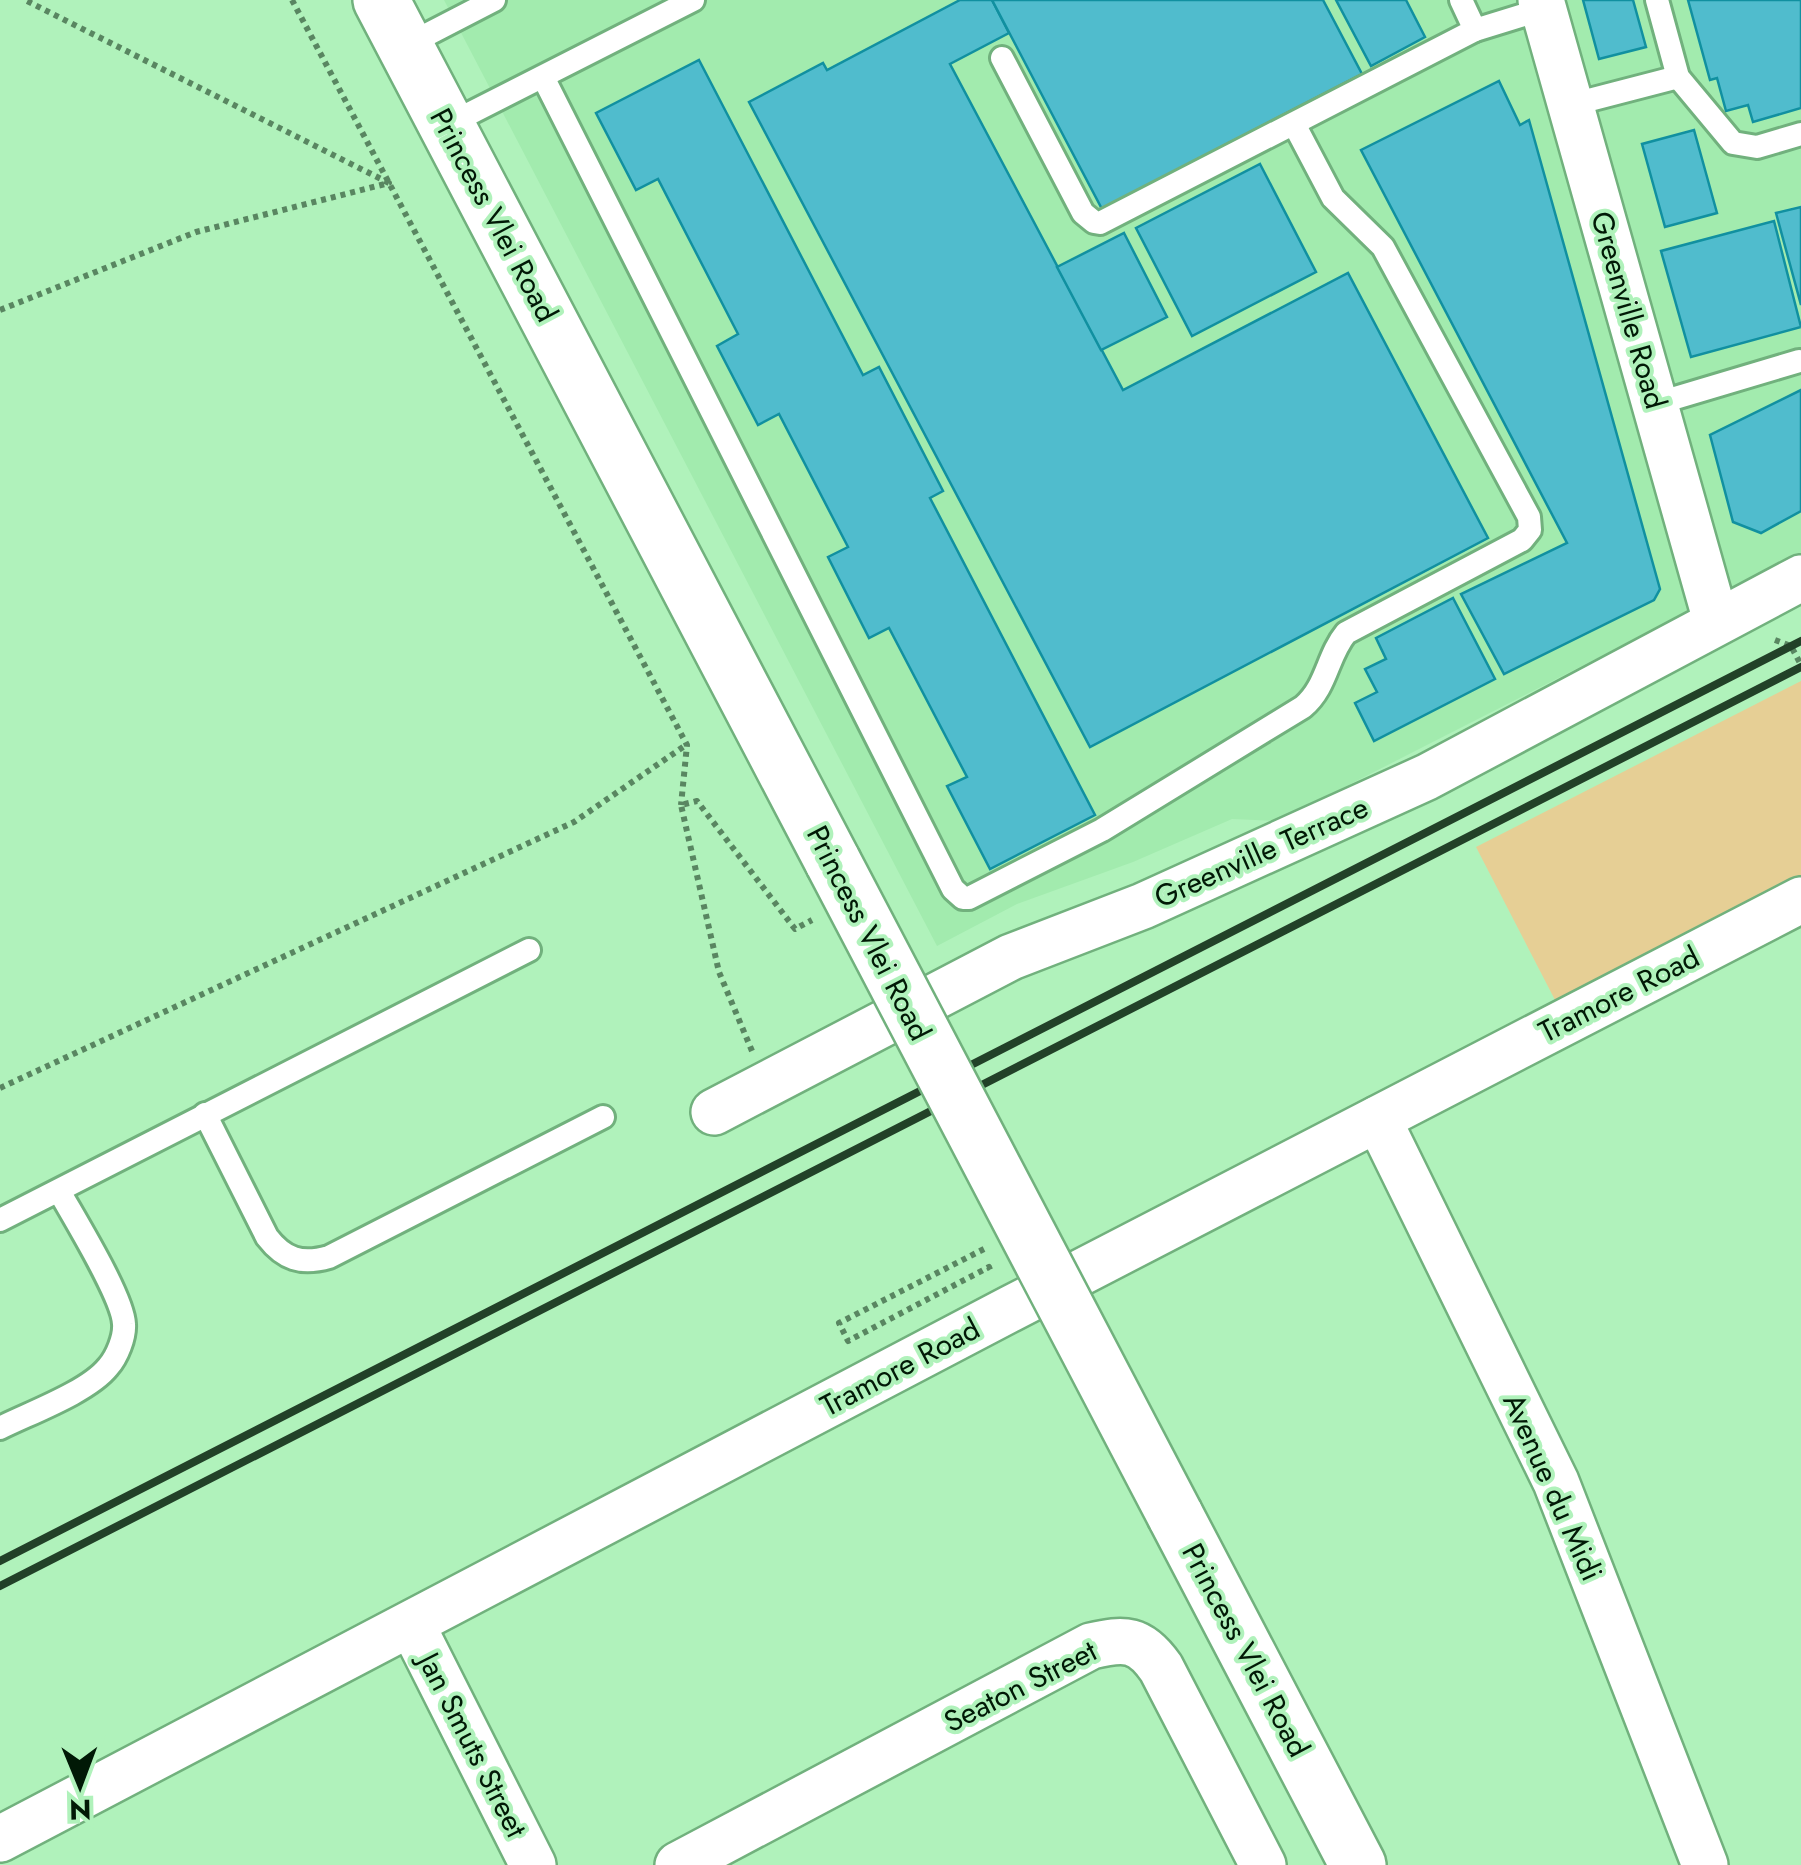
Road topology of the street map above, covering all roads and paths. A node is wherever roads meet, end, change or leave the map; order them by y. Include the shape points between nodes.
1 (25, 0) edge
2 (292, 0) edge
3 (494, 0) edge
4 (693, 0) edge
5 (1461, 0) edge
6 (1657, 0) edge
7 (1542, 4) edge
8 (393, 23) edge
9 (1475, 30) junction
10 (1002, 58) dead end
11 (543, 76) junction
12 (1678, 76) junction
13 (1570, 104) junction
14 (1294, 124) junction
15 (446, 125) junction
16 (1801, 134) edge
17 (389, 183) junction
18 (0, 310) edge
19 (1799, 361) edge
20 (1655, 404) junction
21 (1801, 578) edge
22 (1716, 621) junction
23 (687, 745) junction
24 (681, 805) junction
25 (1801, 900) edge
26 (812, 920) dead end
27 (529, 950) dead end
28 (766, 1084) junction
29 (0, 1088) edge
30 (714, 1112) dead end
31 (205, 1114) junction
32 (603, 1117) dead end
33 (1378, 1120) junction
34 (59, 1191) junction
35 (0, 1220) edge
36 (988, 1247) dead end
37 (975, 1275) dead end
38 (0, 1428) edge
39 (412, 1625) junction
40 (0, 1839) edge
41 (533, 1865) edge
42 (678, 1865) edge
43 (1263, 1865) edge
44 (1358, 1865) edge
45 (1705, 1865) edge

1 - 17 path
2 - 17 path
3 - 8 lane
4 - 11 lane
5 - 9 lane
6 - 12 lane
7 - 9 lane
7 - 13 street, Greenville Road
8 - 15 street, Princess Vlei Road
9 - 14 lane
10 - 14 lane via 1083,214 1094,222
11 - 14 lane via 952,889 963,898 1102,830 1303,707 1318,693 1346,633 1530,530 1529,517 1383,246 1333,198
11 - 15 lane
12 - 13 lane
12 - 16 lane via 1733,143 1757,147
13 - 20 street, Greenville Road
15 - 44 street, Princess Vlei Road, bridge
17 - 18 path via 196,232
17 - 23 path
19 - 20 lane
20 - 22 street, Greenville Road
21 - 22 street, Greenville Terrace
22 - 28 street, Greenville Terrace via 1427,777 1143,906 1010,957
23 - 24 path
23 - 29 path via 574,822
24 - 26 path via 697,801 795,929
24 - 28 path via 719,972
25 - 33 street, Tramore Road
27 - 31 lane
28 - 30 street, Greenville Terrace
31 - 32 lane via 266,1236 278,1251 312,1262
31 - 34 lane
33 - 39 street, Tramore Road
33 - 45 street, Avenue du Midi via 1556,1482
34 - 35 lane
34 - 38 lane via 106,1276 124,1322 121,1343 108,1368 84,1386
36 - 37 path via 839,1323 848,1341
39 - 40 street, Tramore Road
39 - 41 street, Jan Smuts Street
42 - 43 street, Seaton Street via 1091,1646 1133,1641 1161,1668

